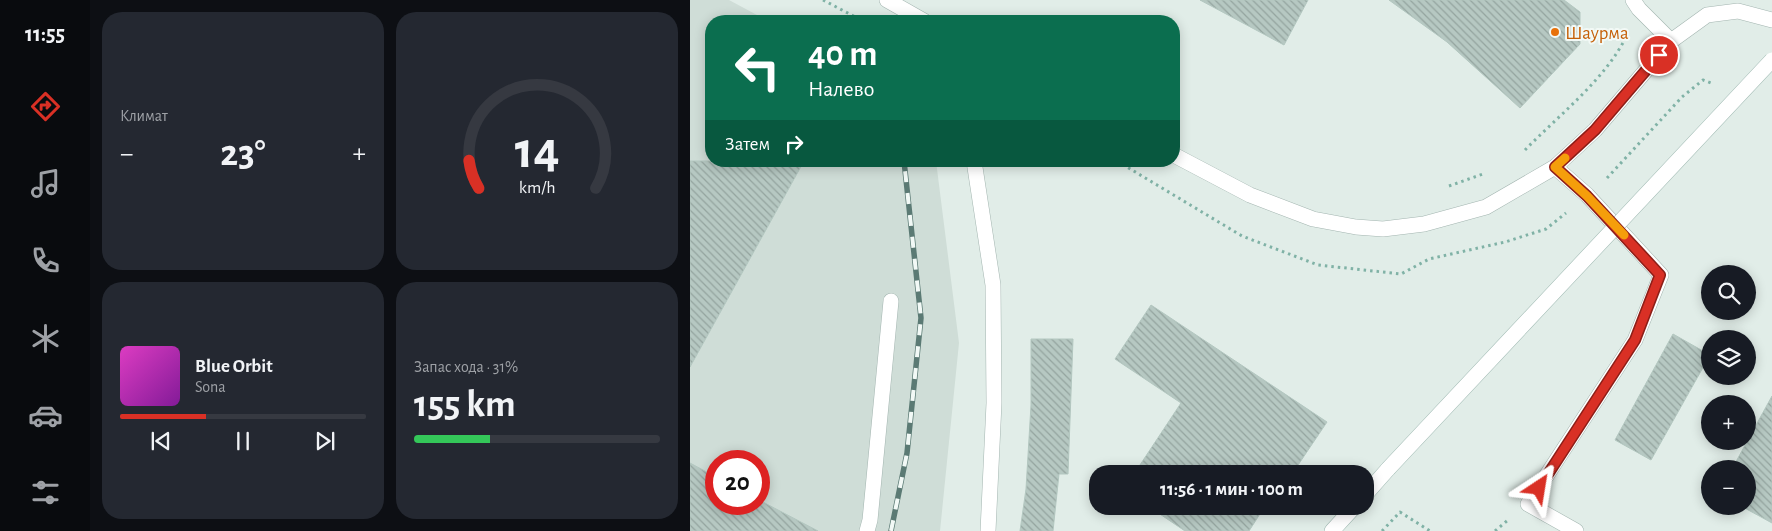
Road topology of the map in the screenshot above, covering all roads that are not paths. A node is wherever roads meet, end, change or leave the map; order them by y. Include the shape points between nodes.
1 (887, 0) edge
2 (1636, 5) edge
3 (913, 15) edge
4 (1772, 20) edge
5 (1670, 41) junction
6 (1772, 60) edge
7 (1180, 158) edge
8 (975, 167) edge
9 (1555, 167) junction
10 (891, 301) dead end
11 (1374, 485) edge
12 (1347, 515) edge
13 (867, 531) edge
14 (988, 531) edge
15 (1332, 531) edge
16 (1576, 531) edge

1 - 3 street
2 - 5 street
4 - 5 street via 1738,11 1706,14
5 - 9 street via 1595,130
6 - 11 street, bridge
7 - 9 street via 1250,195 1313,219 1356,228 1383,229 1424,224 1486,208
8 - 14 street via 993,285 994,403
9 - 16 street via 1587,196 1660,275 1635,340 1528,504
10 - 13 street
12 - 15 street

